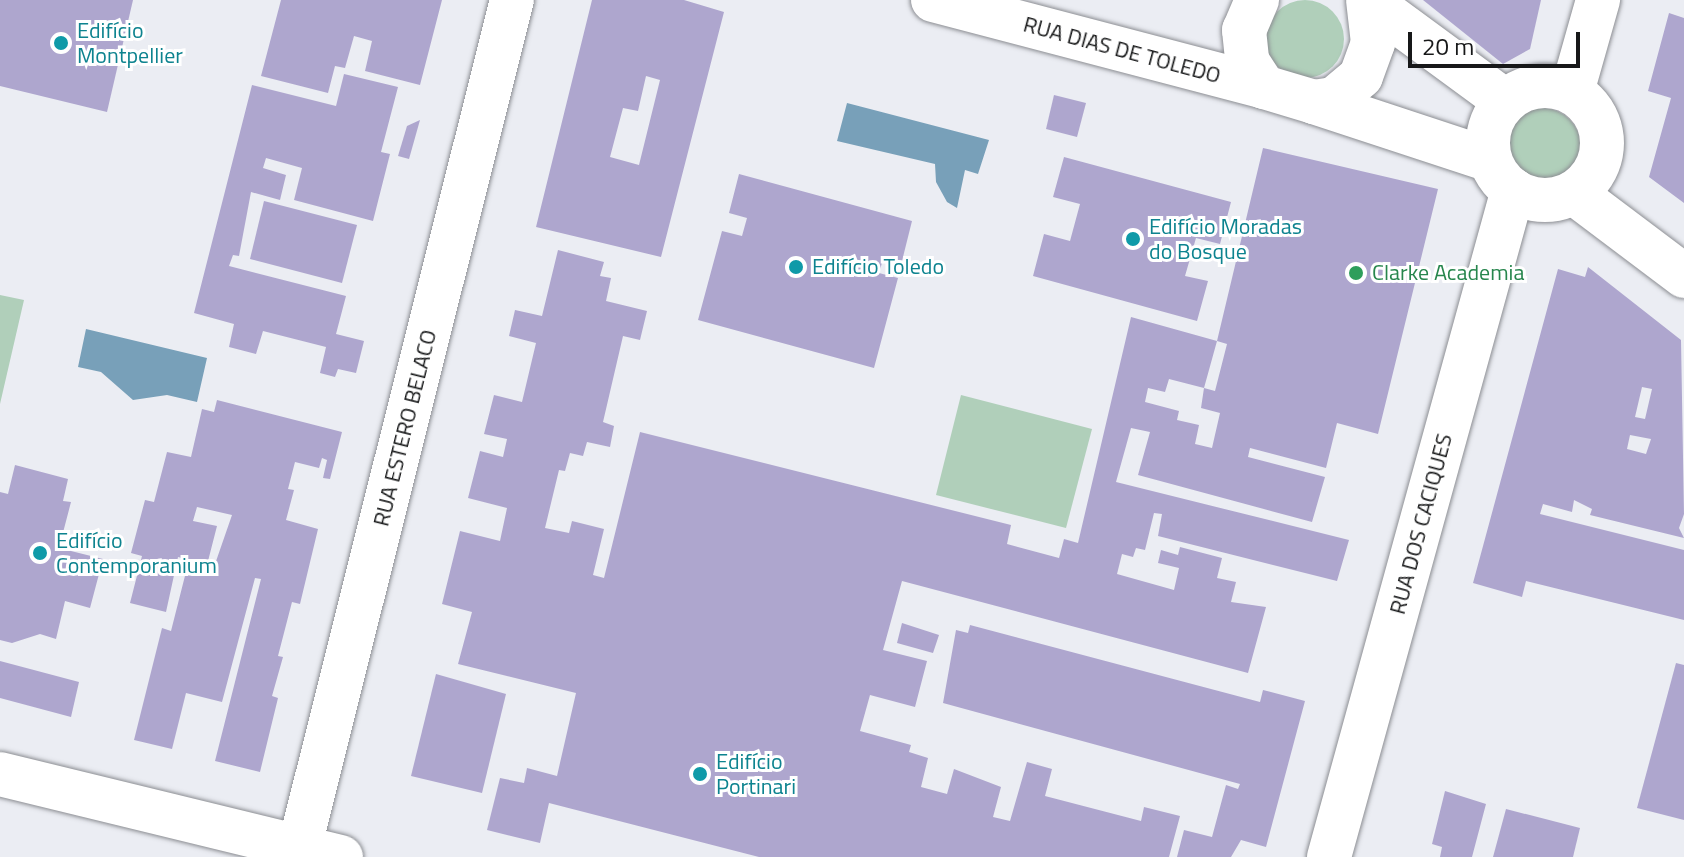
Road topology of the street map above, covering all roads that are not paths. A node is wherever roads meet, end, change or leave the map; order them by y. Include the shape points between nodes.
1 (512, 0) edge
2 (933, 0) edge
3 (1257, 0) edge
4 (1369, 0) edge
5 (1598, 0) edge
6 (1264, 87) junction
7 (1572, 92) junction
8 (1504, 100) junction
9 (1314, 102) junction
10 (1501, 175) junction
11 (1574, 193) junction
12 (1684, 276) edge
13 (0, 774) edge
14 (313, 853) edge
15 (1329, 857) edge

1 - 14 street, RUA ESTERO BELACO
2 - 6 street, RUA DIAS DE TOLEDO
3 - 6 street via 1244,30 1247,61
4 - 8 street
4 - 9 street via 1373,43 1361,76 1334,99
5 - 7 street
6 - 9 street, RUA DIAS DE TOLEDO
7 - 8 street via 1548,85 1525,88
7 - 11 street via 1591,108 1601,130 1602,154 1592,176
8 - 10 street via 1491,121
9 - 10 street
10 - 11 street via 1532,199 1554,200
10 - 15 street, RUA DOS CACIQUES
11 - 12 street
13 - 14 street

